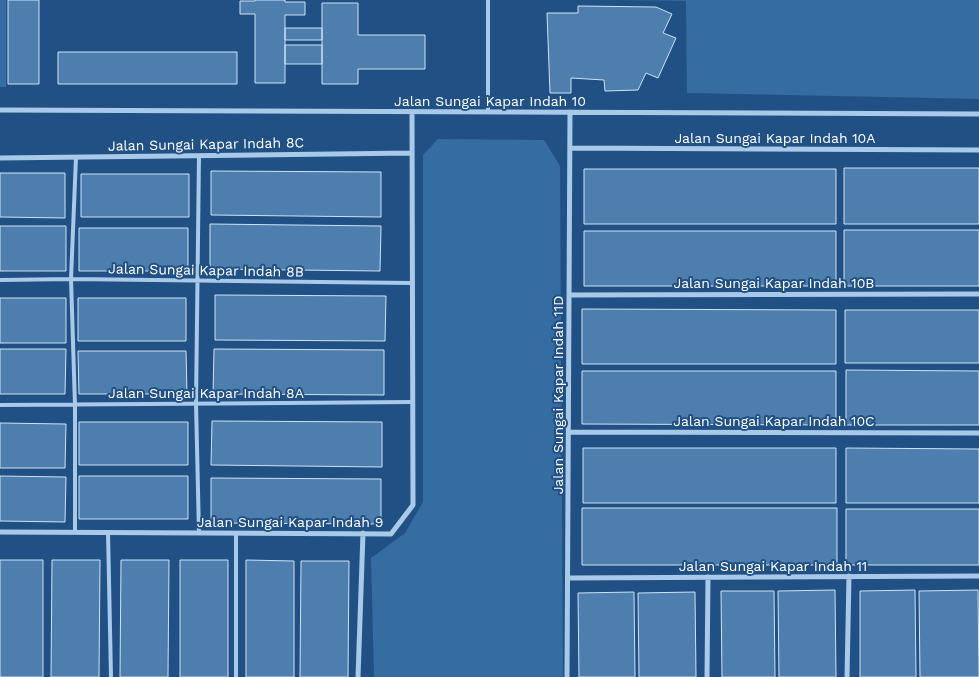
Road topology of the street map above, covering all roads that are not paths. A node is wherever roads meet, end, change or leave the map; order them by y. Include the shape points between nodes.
1 (488, 0) edge
2 (0, 110) edge
3 (412, 112) junction
4 (488, 112) junction
5 (570, 112) junction
6 (979, 114) edge
7 (570, 148) junction
8 (979, 150) edge
9 (412, 153) junction
10 (199, 156) junction
11 (76, 157) junction
12 (0, 158) edge
13 (71, 279) junction
14 (0, 280) edge
15 (198, 282) junction
16 (412, 283) junction
17 (979, 294) edge
18 (569, 295) junction
19 (412, 402) junction
20 (196, 404) junction
21 (0, 405) edge
22 (75, 405) junction
23 (569, 432) junction
24 (979, 433) edge
25 (0, 532) edge
26 (75, 532) junction
27 (108, 532) junction
28 (199, 533) junction
29 (236, 533) junction
30 (363, 534) junction
31 (849, 576) junction
32 (979, 576) edge
33 (708, 577) junction
34 (568, 578) junction
35 (111, 677) edge
36 (236, 677) edge
37 (358, 677) edge
38 (567, 677) edge
39 (707, 677) edge
40 (848, 677) edge

1 - 4 lane
2 - 3 street, Jalan Sungai Kapar Indah 10
3 - 4 street, Jalan Sungai Kapar Indah 10
3 - 9 street, Jalan Sungai Kapar Indah 9
4 - 5 street, Jalan Sungai Kapar Indah 10
5 - 6 street, Jalan Sungai Kapar Indah 10
5 - 7 street, Jalan Sungai Kapar Indah 11D
7 - 8 street, Jalan Sungai Kapar Indah 10A
7 - 18 street, Jalan Sungai Kapar Indah 11D
9 - 10 street, Jalan Sungai Kapar Indah 8C
9 - 16 street, Jalan Sungai Kapar Indah 9
10 - 11 street, Jalan Sungai Kapar Indah 8C
10 - 15 lane
11 - 12 street, Jalan Sungai Kapar Indah 8C
11 - 13 lane
13 - 14 lane, Jalan Sungai Kapar Indah 8B
13 - 15 lane, Jalan Sungai Kapar Indah 8B
13 - 22 lane
15 - 16 lane, Jalan Sungai Kapar Indah 8B
15 - 20 lane
16 - 19 street, Jalan Sungai Kapar Indah 9
17 - 18 street, Jalan Sungai Kapar Indah 10B
18 - 23 street, Jalan Sungai Kapar Indah 11D
19 - 20 lane, Jalan Sungai Kapar Indah 8A
19 - 30 street, Jalan Sungai Kapar Indah 9 via 413,505 391,534
20 - 22 lane, Jalan Sungai Kapar Indah 8A
20 - 28 lane
21 - 22 lane, Jalan Sungai Kapar Indah 8A
22 - 26 lane
23 - 24 street, Jalan Sungai Kapar Indah 10C
23 - 34 street, Jalan Sungai Kapar Indah 11D
25 - 26 street, Jalan Sungai Kapar Indah 9
26 - 27 street, Jalan Sungai Kapar Indah 9
27 - 28 street, Jalan Sungai Kapar Indah 9
27 - 35 lane
28 - 29 street, Jalan Sungai Kapar Indah 9
29 - 30 street, Jalan Sungai Kapar Indah 9
29 - 36 lane
30 - 37 street
31 - 32 street, Jalan Sungai Kapar Indah 11
31 - 33 street, Jalan Sungai Kapar Indah 11
31 - 40 street
33 - 34 street, Jalan Sungai Kapar Indah 11
33 - 39 street
34 - 38 street, Jalan Sungai Kapar Indah 11D

